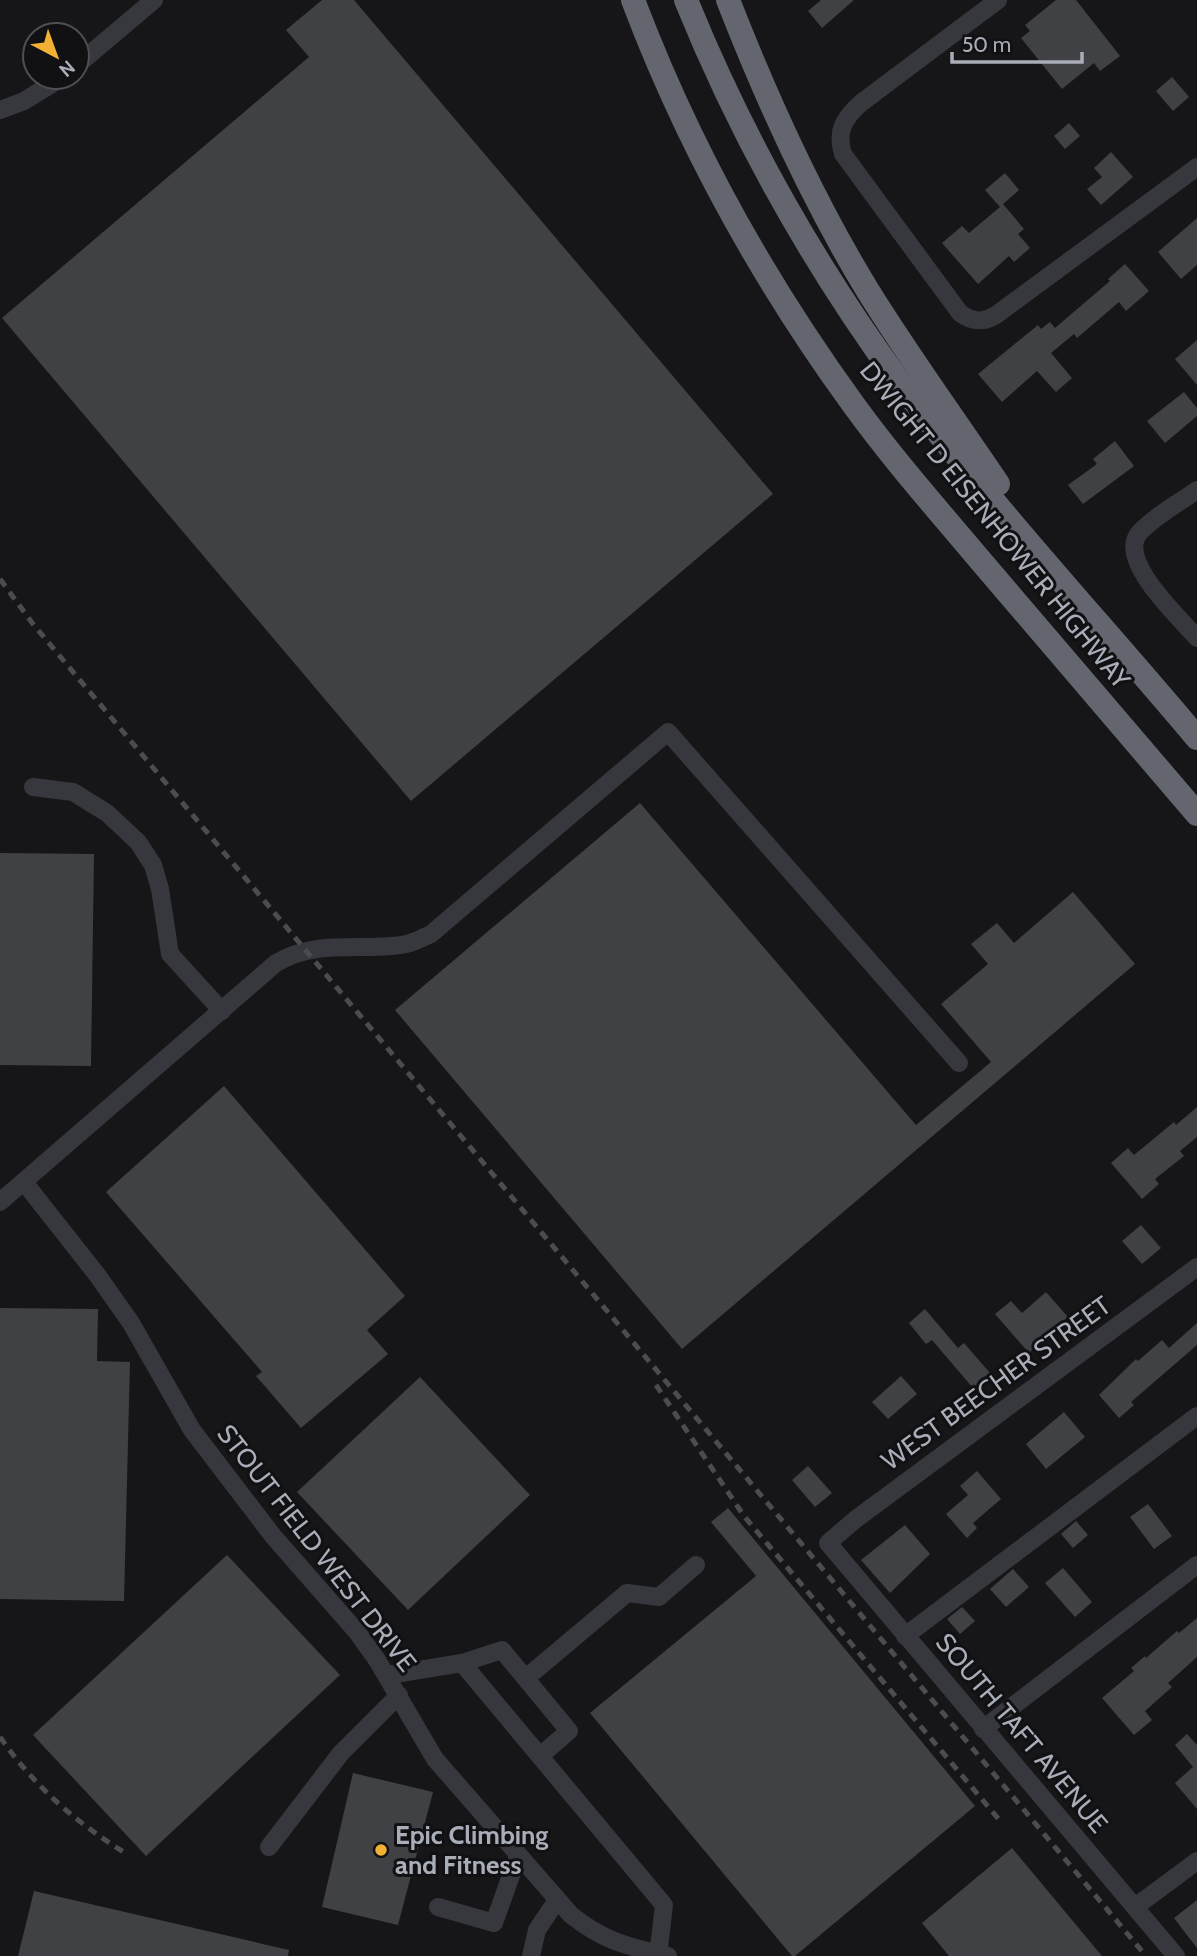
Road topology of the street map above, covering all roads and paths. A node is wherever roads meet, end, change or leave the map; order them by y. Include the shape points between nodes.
1 (154, 0) edge
2 (633, 0) edge
3 (686, 0) edge
4 (728, 0) edge
5 (998, 0) edge
6 (91, 53) edge
7 (41, 91) edge
8 (0, 110) edge
9 (1197, 167) edge
10 (1197, 490) edge
11 (1063, 581) junction
12 (1197, 638) edge
13 (1197, 738) edge
14 (33, 787) dead end
15 (1197, 814) edge
16 (222, 1011) junction
17 (959, 1063) dead end
18 (24, 1182) junction
19 (0, 1202) edge
20 (1197, 1266) edge
21 (1197, 1416) edge
22 (828, 1543) joint
23 (696, 1565) dead end
24 (1197, 1565) edge
25 (905, 1636) junction
26 (462, 1663) junction
27 (388, 1675) junction
28 (526, 1678) junction
29 (399, 1695) junction
30 (983, 1729) junction
31 (540, 1756) junction
32 (269, 1847) dead end
33 (518, 1856) junction
34 (1197, 1861) edge
35 (557, 1900) junction
36 (438, 1907) dead end
37 (1135, 1907) junction
38 (662, 1955) edge
39 (531, 1956) edge
40 (1176, 1956) edge

1 - 6 street
2 - 15 highway, DWIGHT D EISENHOWER HIGHWAY via 708,169 815,349 905,471
3 - 11 highway, DWIGHT D EISENHOWER HIGHWAY via 746,132 838,293 937,432
4 - 11 highway via 782,126 867,289
5 - 9 street via 861,103 841,127 843,154 960,313 976,321 989,320 1012,306
7 - 8 street
10 - 12 street via 1141,531 1133,548 1143,574
11 - 13 highway, DWIGHT D EISENHOWER HIGHWAY
14 - 16 street via 73,792 107,813 138,842 153,865 160,888 170,954
16 - 17 street via 294,953 390,946 431,934 668,732
16 - 18 street
18 - 19 street
18 - 27 street, STOUT FIELD WEST DRIVE via 124,1314 192,1430
20 - 22 street, WEST BEECHER STREET
21 - 25 street
22 - 25 street, SOUTH TAFT AVENUE
23 - 28 street via 659,1597 627,1593
24 - 30 street
25 - 30 street, SOUTH TAFT AVENUE
26 - 27 street
26 - 28 street via 502,1650
26 - 31 street
27 - 29 street, STOUT FIELD WEST DRIVE
28 - 31 street via 569,1731
29 - 32 street via 341,1753
29 - 33 street, STOUT FIELD WEST DRIVE via 435,1759
30 - 37 street, SOUTH TAFT AVENUE
31 - 38 street via 664,1905
33 - 35 street, STOUT FIELD WEST DRIVE
33 - 36 street via 494,1923
34 - 37 street
35 - 38 street, STOUT FIELD WEST DRIVE via 589,1930 609,1941
35 - 39 street via 537,1930
37 - 40 street, SOUTH TAFT AVENUE

